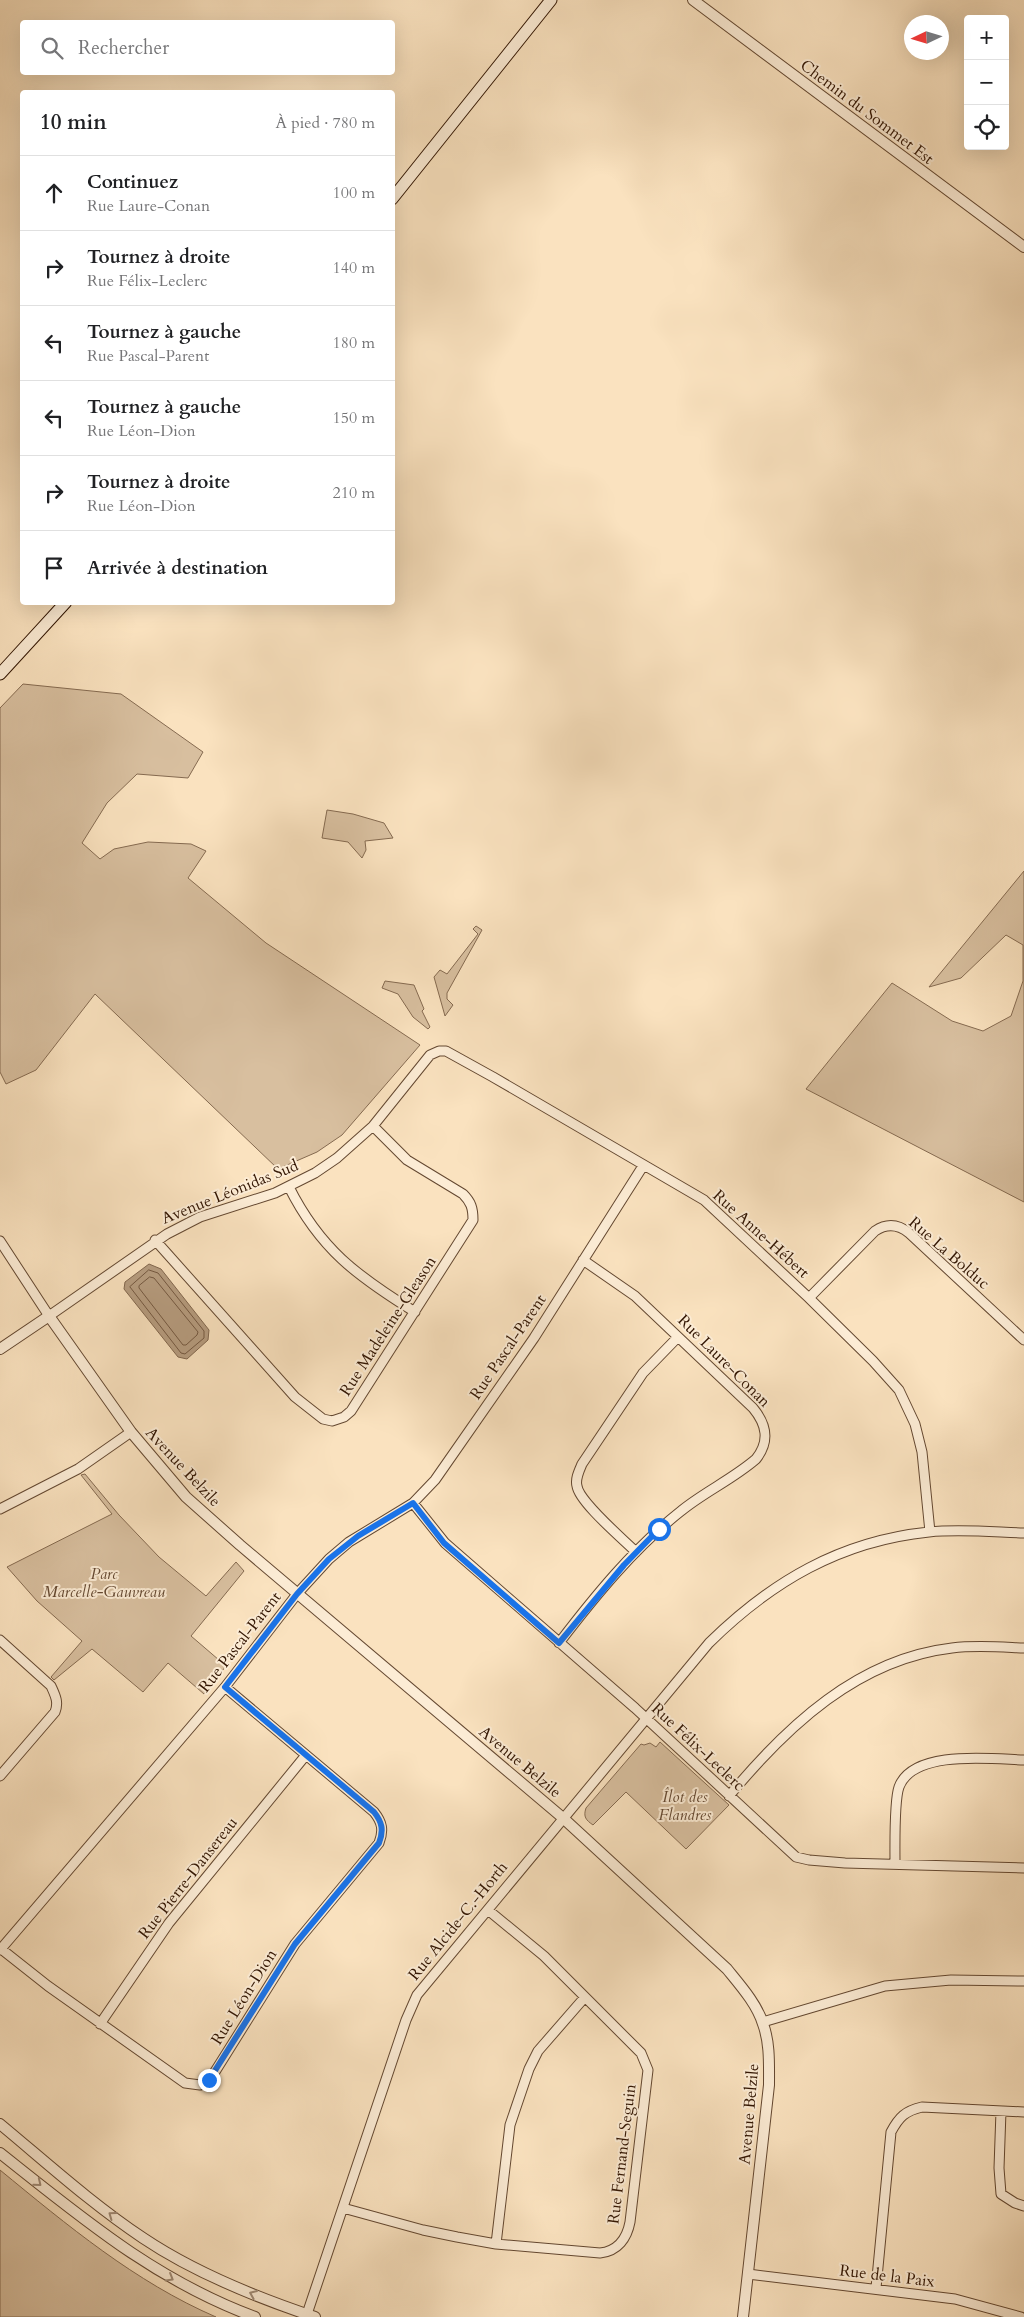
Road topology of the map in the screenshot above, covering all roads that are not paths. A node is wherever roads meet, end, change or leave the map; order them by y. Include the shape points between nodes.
1 (551, 0) edge
2 (693, 0) edge
3 (395, 195) edge
4 (1024, 247) edge
5 (63, 605) edge
6 (0, 674) edge
7 (453, 1056) joint
8 (373, 1126) junction
9 (643, 1166) junction
10 (289, 1187) junction
11 (155, 1240) junction
12 (0, 1241) edge
13 (583, 1260) junction
14 (809, 1298) junction
15 (415, 1312) junction
16 (49, 1316) junction
17 (678, 1337) junction
18 (1024, 1340) edge
19 (0, 1349) edge
20 (131, 1432) junction
21 (413, 1503) junction
22 (0, 1509) edge
23 (930, 1532) junction
24 (1024, 1533) edge
25 (636, 1552) junction
26 (297, 1594) junction
27 (0, 1640) edge
28 (559, 1643) junction
29 (1024, 1648) edge
30 (225, 1687) junction
31 (646, 1719) junction
32 (306, 1755) junction
33 (1024, 1760) edge
34 (0, 1776) edge
35 (728, 1796) junction
36 (563, 1818) junction
37 (895, 1864) junction
38 (1024, 1868) edge
39 (488, 1910) junction
40 (0, 1949) edge
41 (1024, 1981) edge
42 (585, 1997) junction
43 (763, 2022) junction
44 (100, 2024) junction
45 (1002, 2111) junction
46 (1024, 2112) edge
47 (0, 2124) edge
48 (0, 2153) edge
49 (1024, 2206) edge
50 (343, 2208) junction
51 (496, 2244) junction
52 (748, 2274) junction
53 (876, 2288) junction
54 (309, 2316) edge
55 (255, 2317) edge
56 (743, 2317) edge
57 (1021, 2317) edge

1 - 3 main road
2 - 4 street, Chemin du Sommet Est
5 - 6 main road
7 - 8 street, Avenue Léonidas Sud via 439,1051 430,1056
7 - 9 street, Rue Anne-Hébert
8 - 10 street, Avenue Léonidas Sud via 337,1158
8 - 15 street, Rue Madeleine-Gleason via 407,1160 463,1194 473,1210 474,1220
9 - 13 street, Rue Pascal-Parent
9 - 14 street, Rue Anne-Hébert via 704,1200
10 - 11 street, Avenue Léonidas Sud via 200,1217
10 - 15 street via 311,1226 343,1262
11 - 15 street, Rue Madeleine-Gleason via 295,1397 323,1419 332,1421 344,1417 351,1410
11 - 16 street, Avenue Léonidas Sud
12 - 16 street
13 - 17 street, Rue Laure-Conan via 635,1296
13 - 21 street, Rue Pascal-Parent via 496,1394 435,1480
14 - 18 street, Rue La Bolduc via 876,1231 893,1225 909,1233
14 - 23 street, Rue Anne-Hébert via 873,1361 904,1400 920,1444
16 - 19 street, Avenue Léonidas Sud
16 - 20 street, Avenue Belzile
17 - 25 street via 643,1373 582,1464 577,1479 582,1498
17 - 25 street, Rue Laure-Conan via 758,1414 765,1428 765,1444 756,1459 680,1511
20 - 22 street via 78,1469
20 - 26 street, Avenue Belzile via 186,1497
21 - 26 street, Rue Pascal-Parent via 343,1546
21 - 28 street, Rue Félix-Leclerc via 444,1543
23 - 24 street, Rue Alcide-C.-Horth
23 - 31 street, Rue Alcide-C.-Horth via 850,1550 807,1568 766,1593 709,1643
25 - 28 street, Rue Laure-Conan
26 - 30 street, Rue Pascal-Parent
26 - 36 street, Avenue Belzile
27 - 34 street via 51,1686 57,1705 55,1712
28 - 31 street, Rue Félix-Leclerc
29 - 35 street via 952,1648 897,1660 860,1677 805,1717
30 - 32 street, Rue Léon-Dion
30 - 40 street, Rue Pascal-Parent
31 - 35 street, Rue Félix-Leclerc
31 - 36 street, Rue Alcide-C.-Horth
32 - 44 street, Rue Pierre-Dansereau via 169,1924
32 - 44 street, Rue Léon-Dion via 374,1812 382,1826 381,1839 295,1944 211,2078 200,2085 185,2083
33 - 37 street via 962,1758 932,1762 912,1770 899,1787
35 - 37 street, Rue Félix-Leclerc via 796,1857 845,1863
36 - 39 street, Rue Alcide-C.-Horth
36 - 43 street, Avenue Belzile via 727,1969
37 - 38 street, Rue Félix-Leclerc
39 - 42 street, Rue Fernand-Seguin via 544,1956
39 - 50 street, Rue Alcide-C.-Horth via 417,1995
40 - 44 street, Rue Léon-Dion
41 - 43 street via 951,1980 885,1986
42 - 51 street via 538,2051 529,2069 510,2125
42 - 51 street, Rue Fernand-Seguin via 636,2046 648,2070 628,2230 622,2243 606,2253
43 - 52 street, Avenue Belzile via 769,2054 769,2085
45 - 46 street
45 - 49 street via 999,2168 1002,2194 1015,2204
45 - 53 street via 922,2107 908,2110 898,2118 891,2132
54 -> 47 street via 192,2267 144,2238 97,2204
48 -> 55 street via 131,2254 185,2287
50 - 51 street, Rue Fernand-Seguin via 423,2230
50 - 54 street, Rue Alcide-C.-Horth
52 - 53 street, Rue de la Paix
52 - 56 street, Avenue Belzile
53 - 57 street, Rue de la Paix via 955,2299

